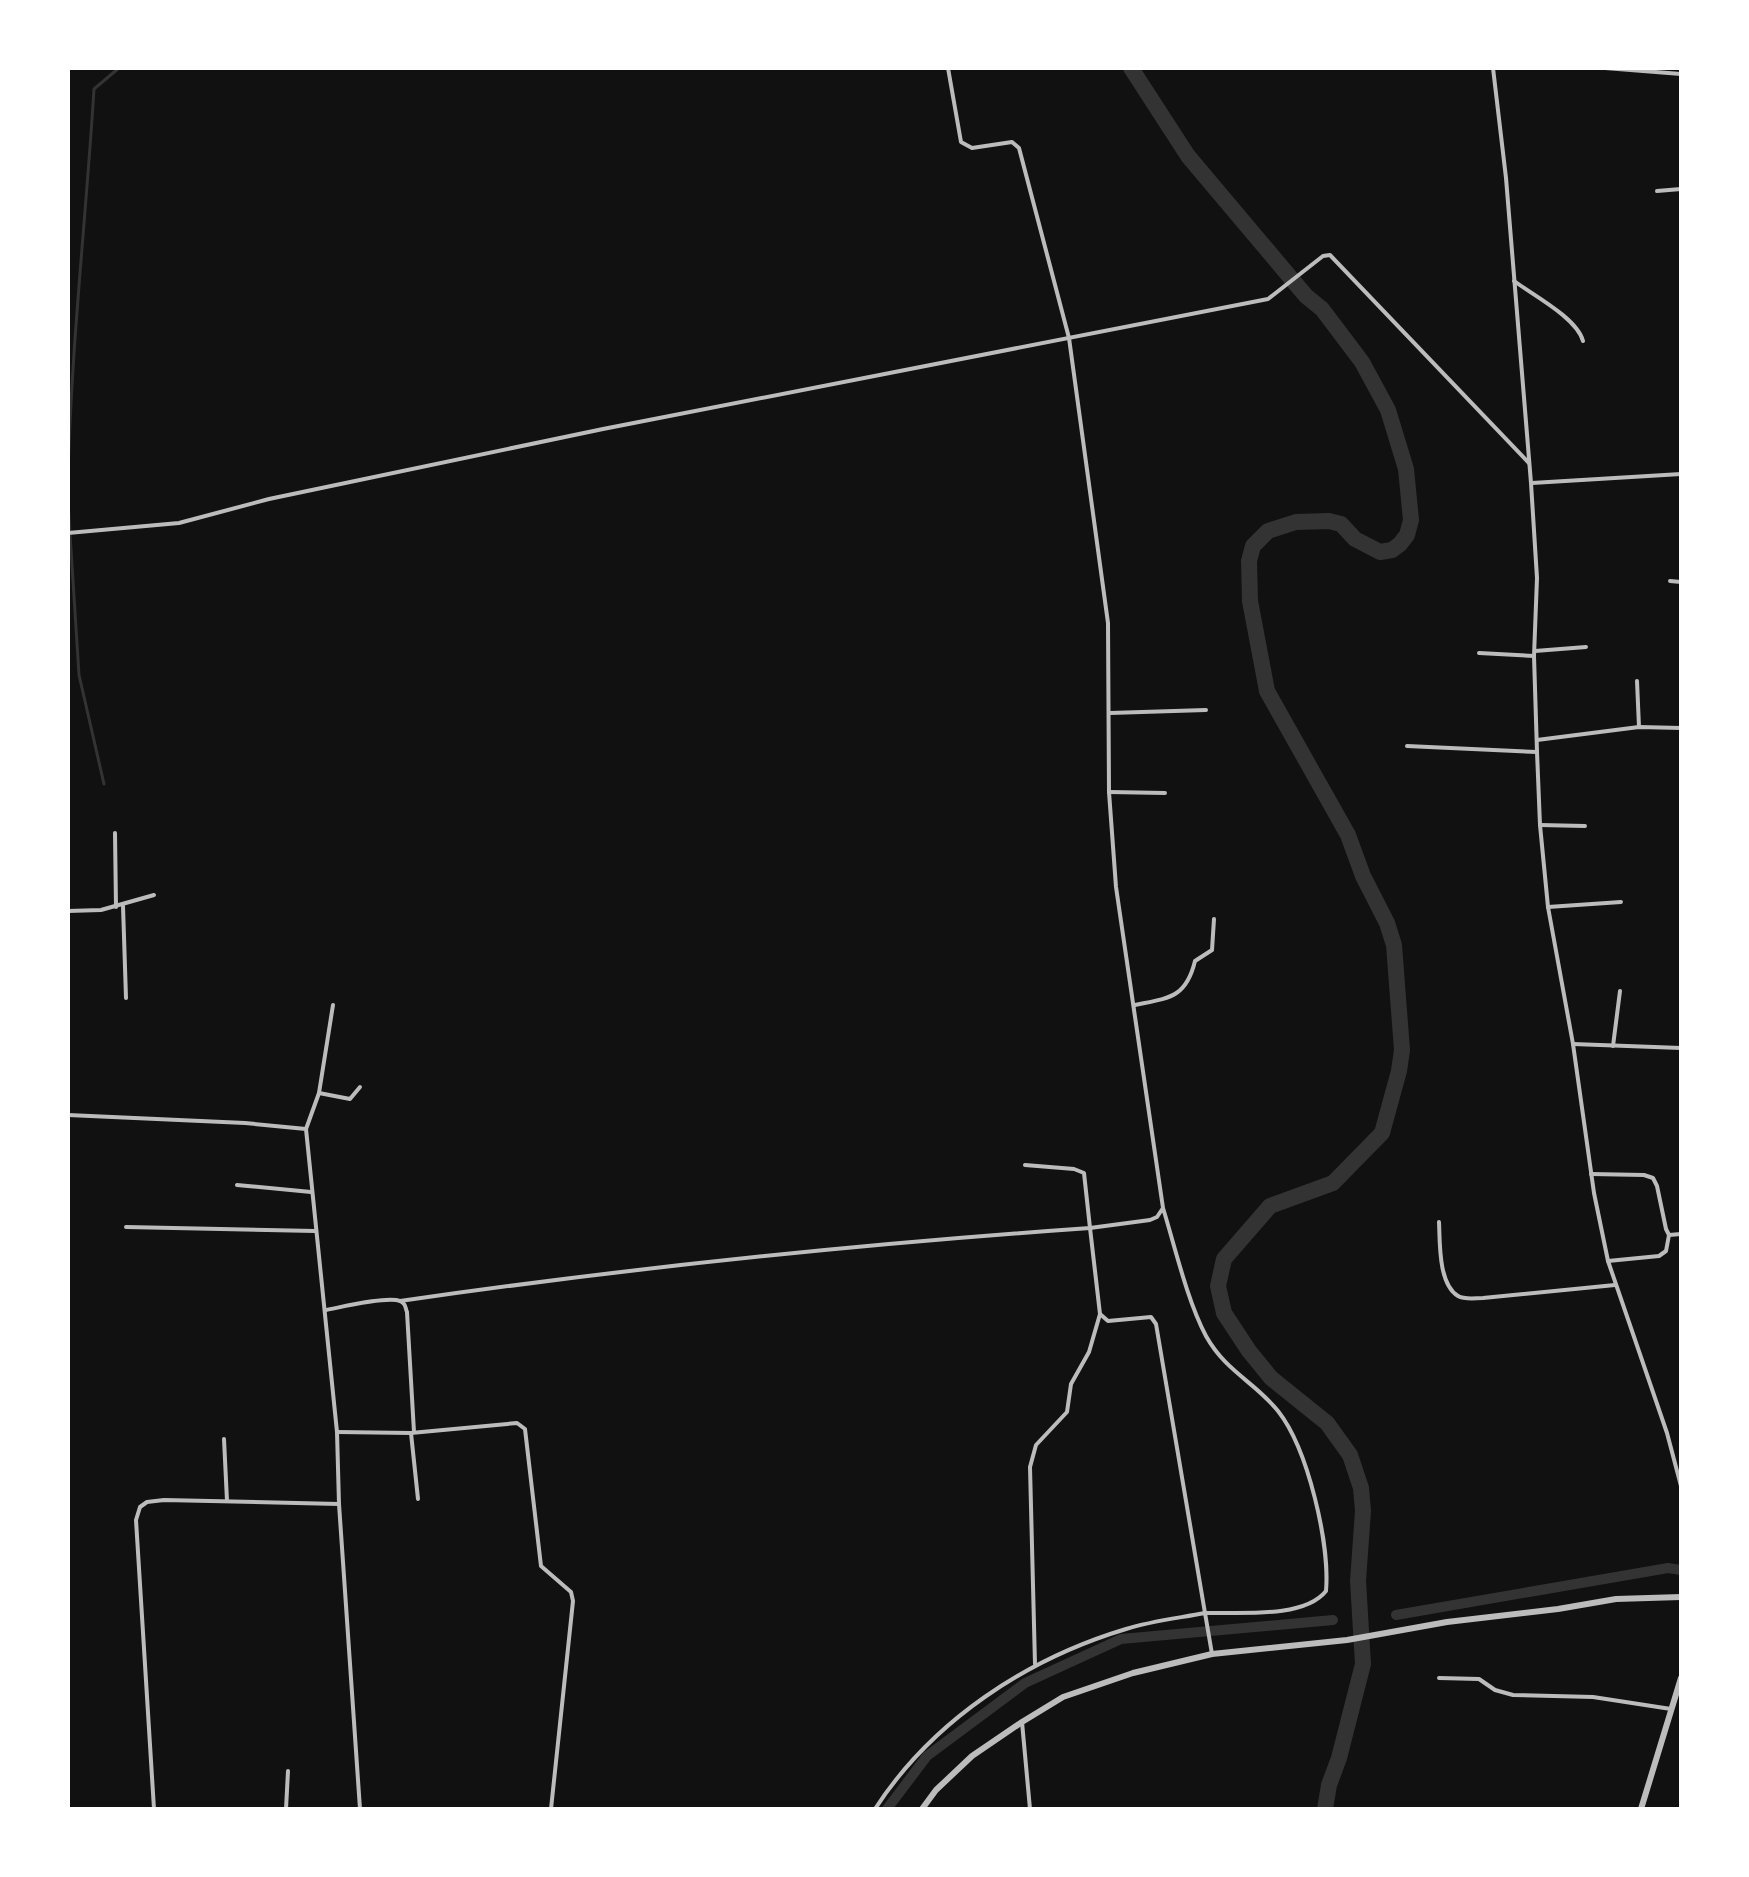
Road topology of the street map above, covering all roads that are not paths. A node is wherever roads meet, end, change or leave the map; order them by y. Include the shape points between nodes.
1 (948, 68) edge
2 (1493, 68) edge
3 (1605, 68) edge
4 (1681, 74) edge
5 (1681, 132) edge
6 (1681, 189) edge
7 (1657, 191) dead end
8 (1514, 281) junction
9 (1069, 338) junction
10 (1583, 341) dead end
11 (1529, 463) junction
12 (1681, 474) edge
13 (1531, 483) junction
14 (68, 533) edge
15 (1670, 581) dead end
16 (1681, 582) edge
17 (1586, 647) dead end
18 (1479, 653) dead end
19 (1535, 654) junction
20 (1637, 681) dead end
21 (1206, 710) dead end
22 (1110, 713) junction
23 (1639, 727) junction
24 (1681, 728) edge
25 (1537, 740) junction
26 (1407, 746) dead end
27 (1537, 752) junction
28 (1109, 792) junction
29 (1165, 793) dead end
30 (1540, 825) junction
31 (1585, 826) dead end
32 (115, 833) dead end
33 (154, 895) dead end
34 (1621, 902) dead end
35 (123, 906) junction
36 (116, 907) junction
37 (1548, 907) junction
38 (68, 911) edge
39 (1214, 919) dead end
40 (1620, 991) dead end
41 (126, 998) dead end
42 (333, 1005) dead end
43 (1134, 1005) junction
44 (1573, 1044) junction
45 (1613, 1046) junction
46 (1681, 1048) edge
47 (360, 1087) dead end
48 (319, 1093) junction
49 (68, 1115) edge
50 (306, 1129) junction
51 (1025, 1165) dead end
52 (1591, 1174) junction
53 (237, 1185) dead end
54 (311, 1192) junction
55 (1163, 1208) junction
56 (1439, 1222) dead end
57 (126, 1227) dead end
58 (1090, 1228) junction
59 (315, 1231) junction
60 (1681, 1234) edge
61 (1669, 1235) junction
62 (1608, 1261) junction
63 (1615, 1285) junction
64 (400, 1301) junction
65 (326, 1310) junction
66 (1100, 1314) junction
67 (337, 1432) junction
68 (412, 1432) junction
69 (224, 1439) dead end
70 (1681, 1486) edge
71 (418, 1499) dead end
72 (227, 1502) junction
73 (339, 1504) junction
74 (1681, 1597) edge
75 (1205, 1613) junction
76 (1212, 1654) junction
77 (1035, 1665) junction
78 (1439, 1678) dead end
79 (1681, 1678) edge
80 (1673, 1710) junction
81 (1022, 1722) junction
82 (288, 1771) dead end
83 (154, 1809) edge
84 (286, 1809) edge
85 (360, 1809) edge
86 (551, 1809) edge
87 (875, 1809) edge
88 (922, 1809) edge
89 (1030, 1809) edge
90 (1641, 1809) edge

1 - 9 street via 961,142 972,148 1012,142 1019,148
2 - 8 street
3 - 4 street
4 - 5 street
6 - 7 street
8 - 10 street via 1581,331
8 - 11 street
9 - 11 street via 1268,299 1325,255 1333,256
9 - 14 street via 603,429 179,523
9 - 22 street via 1108,623
11 - 13 street
12 - 13 street
13 - 19 street
15 - 16 street
17 - 19 street
18 - 19 street
19 - 25 street
20 - 23 street
21 - 22 street
22 - 28 street
23 - 24 street
23 - 25 street
25 - 27 street
26 - 27 street
27 - 30 street
28 - 29 street
28 - 43 street via 1116,887
30 - 31 street
30 - 37 street
32 - 36 street
33 - 35 street
34 - 37 street
35 - 36 street
35 - 41 street
36 - 38 street
37 - 44 street
39 - 43 street via 1212,950 1195,961 1184,988
40 - 45 street
42 - 48 street
43 - 55 street
44 - 45 street
44 - 52 street
45 - 46 street
47 - 48 street via 350,1099
48 - 50 street
49 - 50 street
50 - 54 street
51 - 58 street via 1084,1173
52 - 61 street via 1653,1178
52 - 62 street
53 - 54 street
54 - 59 street
55 - 58 street via 1150,1220
55 - 75 street via 1206,1335 1225,1365 1277,1410 1298,1443 1314,1495 1327,1577 1326,1591 1308,1606
56 - 63 street via 1446,1280 1466,1299
57 - 59 street
58 - 64 street via 590,1274
58 - 66 street
59 - 65 street
60 - 61 street
61 - 62 street via 1663,1254
62 - 63 street
63 - 70 street
64 - 65 street
64 - 68 street via 407,1312
65 - 67 street
66 - 75 street via 1108,1321 1151,1317 1156,1324
66 - 77 street via 1089,1352 1071,1384 1067,1412 1032,1454
67 - 68 street
67 - 73 street
68 - 71 street
68 - 86 street via 517,1423 525,1429 541,1566 571,1592 573,1601
69 - 72 street
72 - 73 street
72 - 83 street via 147,1502 137,1513
73 - 85 street
74 - 76 street via 1616,1599 1347,1640
75 - 76 street
75 - 77 street via 1129,1628
76 - 81 street via 1063,1697
77 - 87 street via 943,1728 896,1776
78 - 80 street via 1479,1679 1513,1695 1593,1697
79 - 80 street
80 - 90 street
81 - 88 street via 972,1756
81 - 89 street
82 - 84 street

